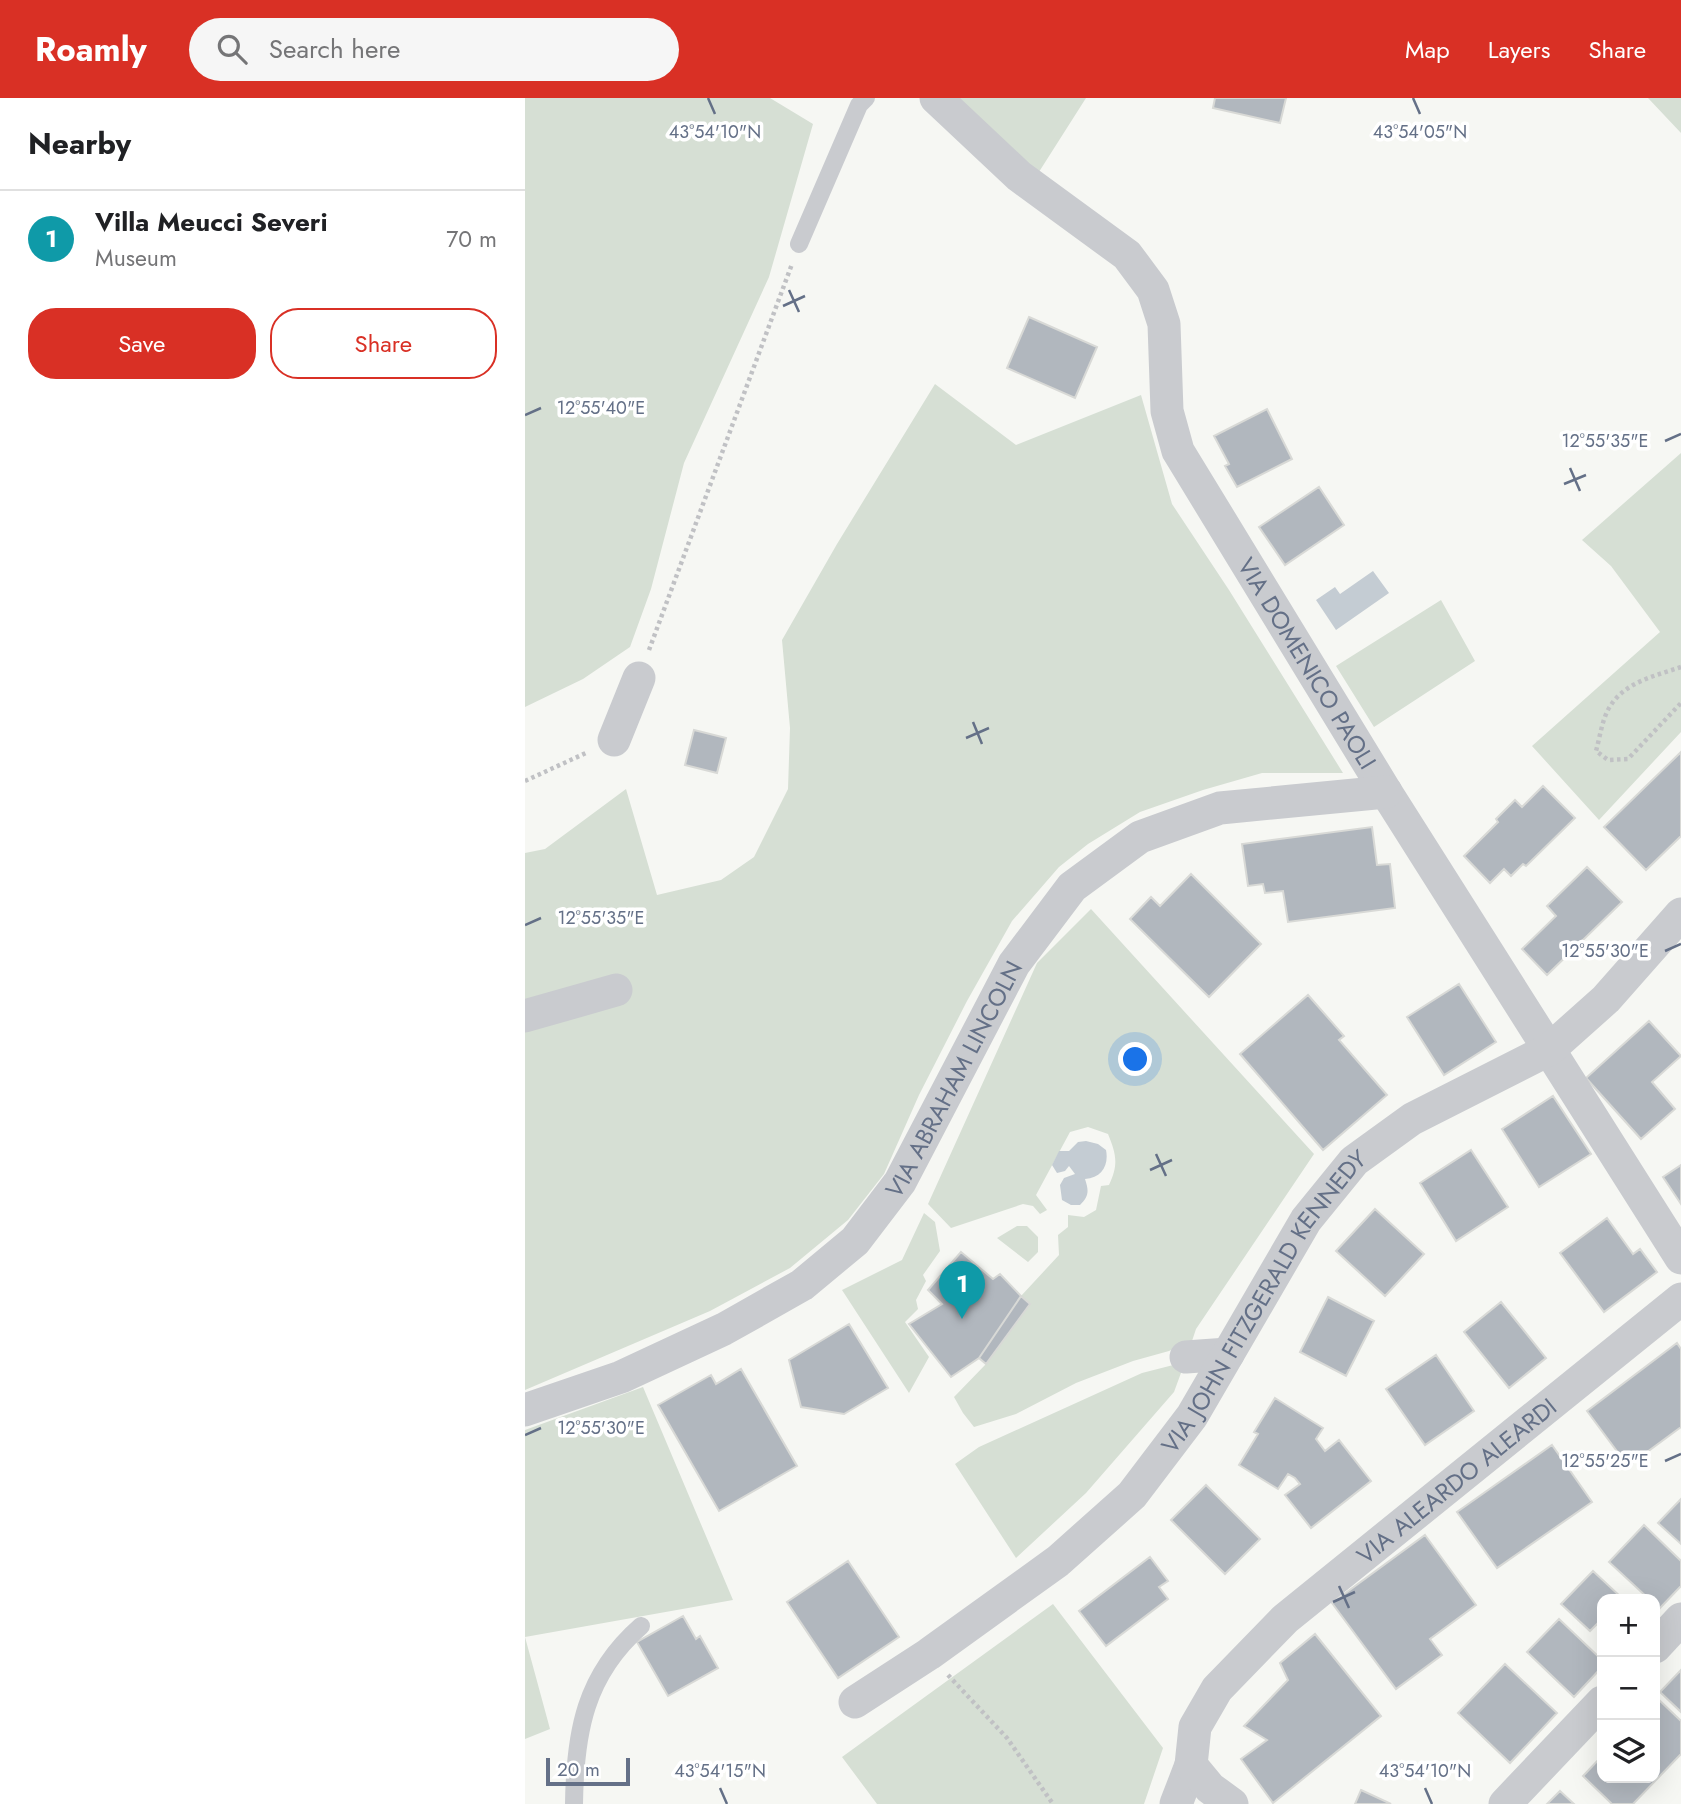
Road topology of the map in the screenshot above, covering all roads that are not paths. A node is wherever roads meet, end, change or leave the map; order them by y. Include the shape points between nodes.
1 (866, 98) edge
2 (936, 98) edge
3 (799, 244) road end
4 (639, 678) road end
5 (614, 740) road end
6 (1386, 792) junction
7 (1681, 914) edge
8 (616, 990) dead end
9 (525, 1016) edge
10 (1550, 1049) junction
11 (1681, 1258) edge
12 (1681, 1299) edge
13 (1228, 1354) junction
14 (1187, 1357) dead end
15 (525, 1410) edge
16 (1681, 1619) edge
17 (641, 1626) dead end
18 (1660, 1642) edge
19 (855, 1702) dead end
20 (1597, 1707) edge
21 (1191, 1765) junction
22 (574, 1804) edge
23 (1176, 1804) edge
24 (1232, 1804) edge
25 (1505, 1804) edge

1 - 3 lane
2 - 6 street, VIA DOMENICO PAOLI via 1019,176 1127,255 1153,290 1164,324 1167,411 1178,452
4 - 5 street
6 - 10 street, VIA DOMENICO PAOLI
6 - 15 street, VIA ABRAHAM LINCOLN via 1220,808 1140,837 1072,887 1014,964 900,1182 855,1241 801,1285 724,1329 621,1377
7 - 10 street, VIA JOHN FITZGERALD KENNEDY via 1606,999
8 - 9 street
10 - 11 street, VIA DOMENICO PAOLI
10 - 13 street, VIA JOHN FITZGERALD KENNEDY via 1412,1119 1354,1161 1306,1220
12 - 21 street, VIA ALEARDO ALEARDI via 1285,1619 1217,1689 1195,1727
13 - 14 street
13 - 19 street, VIA JOHN FITZGERALD KENNEDY via 1192,1416 1132,1495 1058,1561
16 - 18 street
17 - 22 lane via 622,1642 599,1675 580,1724
20 - 25 street
21 - 23 street, VIA ALEARDO ALEARDI
21 - 24 street via 1210,1788

